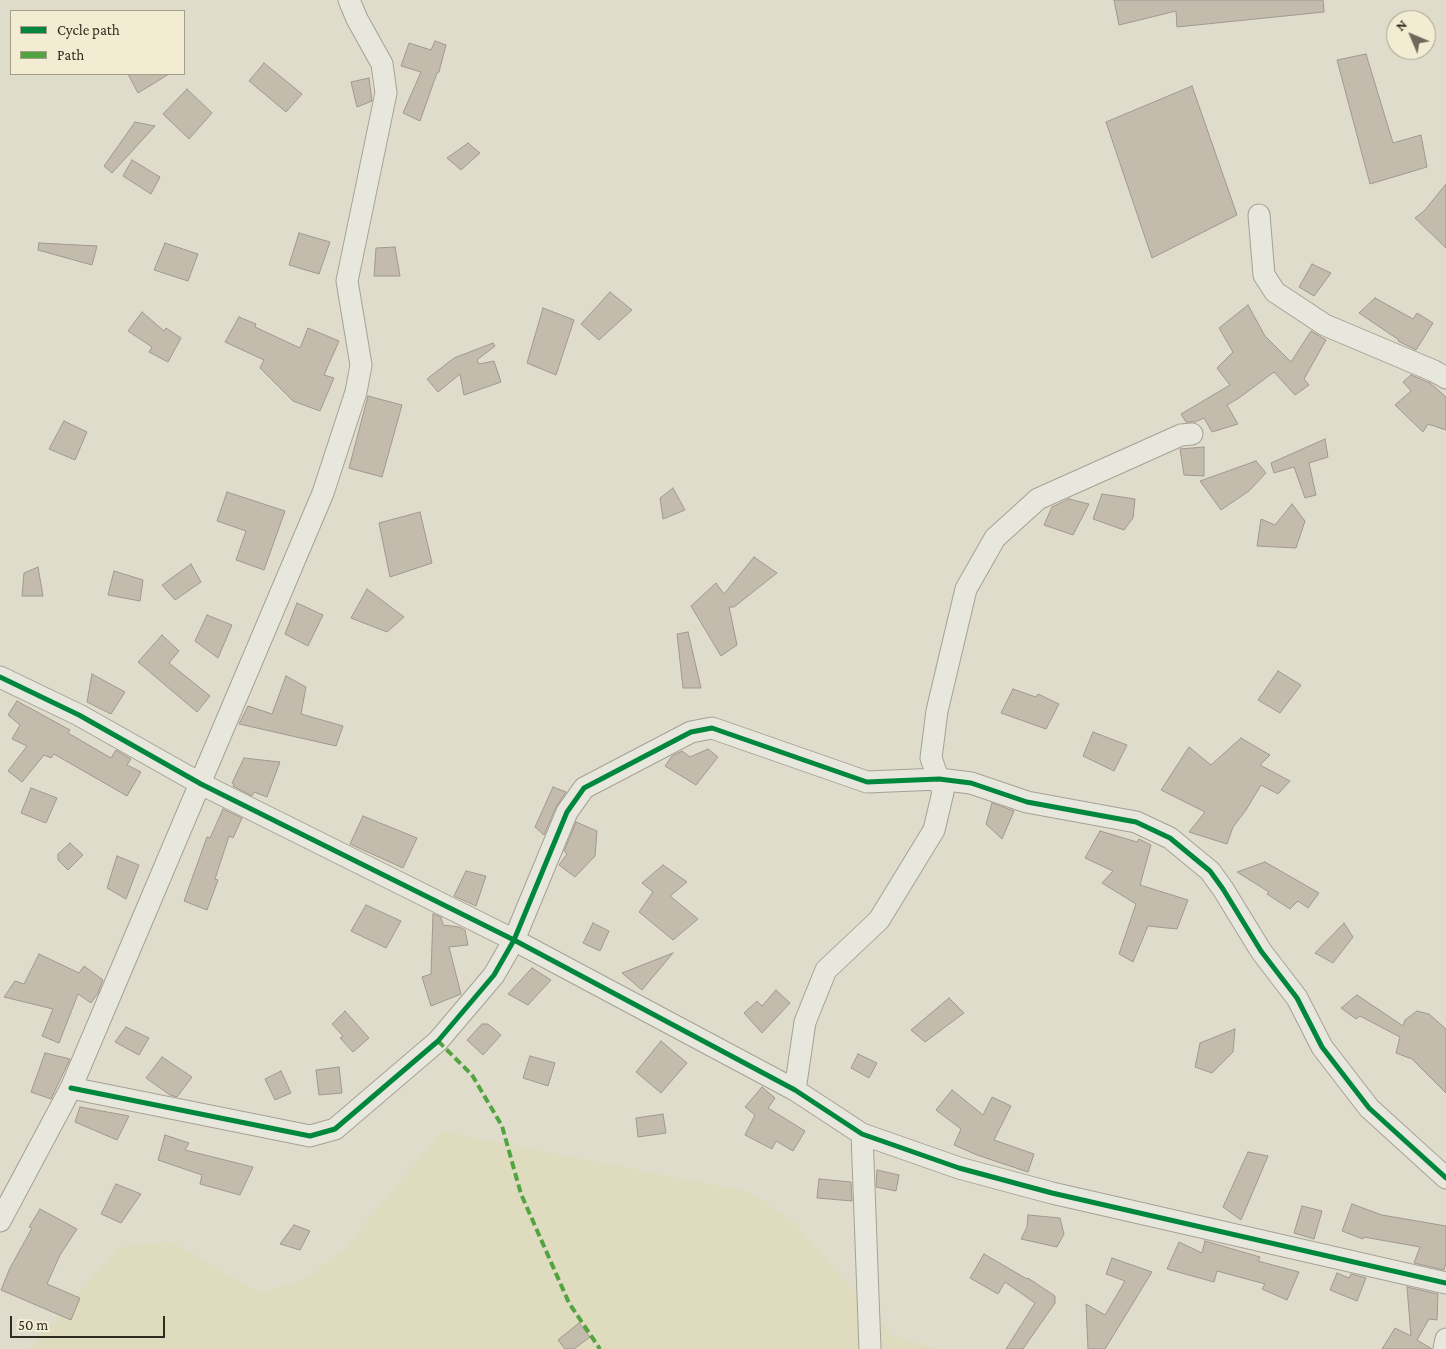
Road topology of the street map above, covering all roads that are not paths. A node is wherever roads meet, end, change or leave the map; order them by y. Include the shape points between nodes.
1 (349, 0) edge
2 (1259, 215) dead end
3 (1446, 378) edge
4 (1192, 434) dead end
5 (0, 677) edge
6 (939, 778) junction
7 (201, 784) junction
8 (514, 940) junction
9 (71, 1088) junction
10 (795, 1090) junction
11 (862, 1134) junction
12 (1446, 1178) edge
13 (0, 1221) edge
14 (1446, 1283) edge
15 (1446, 1339) edge
16 (870, 1349) edge
17 (1444, 1349) edge

1 - 7 street via 382,64 386,93 347,281 361,365 356,392 323,493
2 - 3 street via 1264,275 1276,292 1325,324
4 - 6 street via 1180,434 1038,499 995,538 966,589 937,711 932,758
5 - 7 street via 79,715
6 - 8 street via 866,782 712,728 690,732 584,788 567,812
6 - 10 street via 943,792 934,830 880,920 826,970 804,1022
6 - 12 street via 972,783 1027,802 1136,822 1170,838 1210,871 1261,951 1297,998 1322,1048 1369,1108
7 - 8 street
7 - 9 street
8 - 9 street via 494,975 438,1041 335,1129 310,1136
8 - 10 street
9 - 13 street
10 - 11 street
11 - 14 street via 959,1168 1052,1193
11 - 16 street
15 - 17 street

